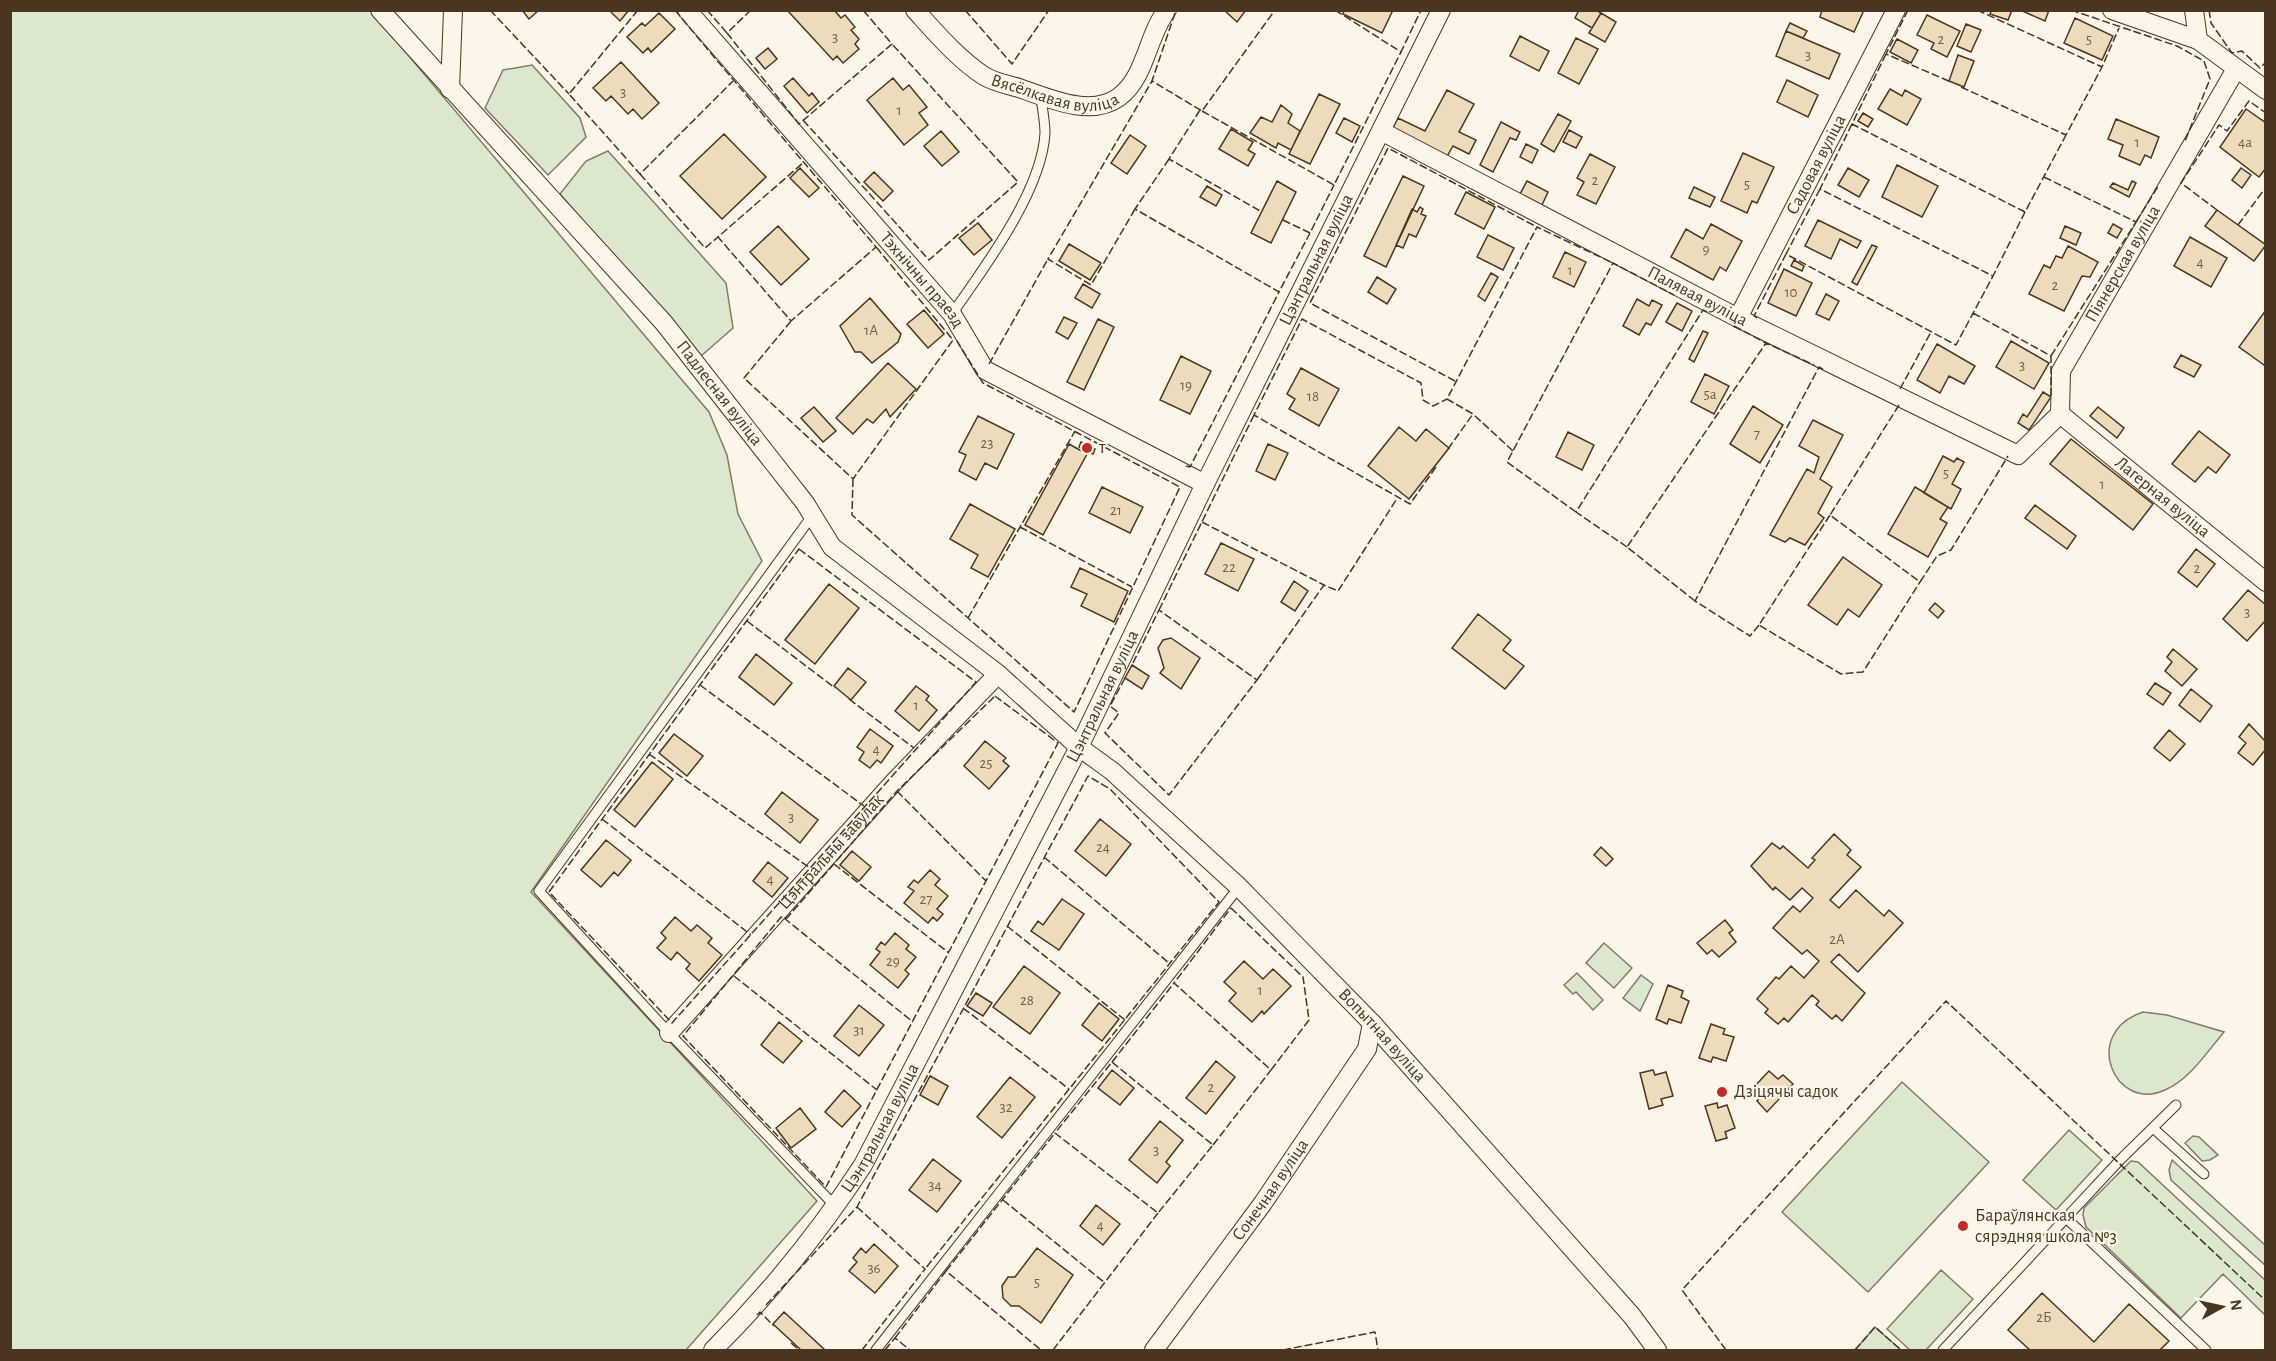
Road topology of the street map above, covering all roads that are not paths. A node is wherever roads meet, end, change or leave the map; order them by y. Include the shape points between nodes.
1 (453, 10) edge
2 (687, 10) edge
3 (915, 10) edge
4 (1167, 10) edge
5 (1441, 10) edge
6 (1896, 10) edge
7 (2112, 10) edge
8 (2194, 10) edge
9 (384, 11) edge
10 (2198, 40) junction
11 (2236, 69) junction
12 (450, 89) junction
13 (2265, 90) edge
14 (1041, 96) junction
15 (1381, 131) junction
16 (951, 314) junction
17 (1738, 318) junction
18 (2060, 414) junction
19 (1205, 484) junction
20 (812, 516) junction
21 (2265, 582) edge
22 (998, 674) junction
23 (1079, 747) junction
24 (1239, 887) junction
25 (1372, 1023) junction
26 (669, 1033) junction
27 (2176, 1105) dead end
28 (2153, 1128) junction
29 (2204, 1174) dead end
30 (836, 1207) junction
31 (2066, 1218) junction
32 (713, 1350) edge
33 (876, 1350) edge
34 (1154, 1350) edge
35 (1657, 1350) edge
36 (1943, 1350) edge
37 (2206, 1350) edge

1 - 12 street
2 - 16 street, Тэхнічны праезд
3 - 14 street, Вясёлкавая вуліца via 957,55 986,78
4 - 14 street, Вясёлкавая вуліца via 1136,78 1120,97 1104,105 1076,106
5 - 15 street, Цэнтральная вуліца
6 - 17 street, Садовая вуліца
7 - 10 street
8 - 10 street
9 - 12 street, Падлесная вуліца
10 - 11 street
11 - 13 street
11 - 18 street, Піянерская вуліца via 2061,371
12 - 20 street, Падлесная вуліца via 663,323
14 - 16 lane via 1045,134 1036,171 1017,213
15 - 17 street, Палявая вуліца
15 - 19 street, Цэнтральная вуліца
16 - 19 street, Тэхнічны праезд via 985,370
17 - 18 street, Палявая вуліца via 2018,455
18 - 21 street, Лагерная вуліца
19 - 23 street, Цэнтральная вуліца
20 - 22 street, Падлесная вуліца via 832,547
20 - 26 lane via 539,891
22 - 23 street, Падлесная вуліца
22 - 26 street, Цэнтральны завулак via 894,782
23 - 24 street, Вопытная вуліца via 1112,771
23 - 30 street, Цэнтральная вуліца via 863,1165
24 - 25 street, Вопытная вуліца
24 - 33 lane
25 - 34 street, Сонечная вуліца via 1367,1049 1263,1203
25 - 35 street, Вопытная вуліца via 1632,1316
26 - 30 lane
27 - 28 lane
28 - 29 lane
28 - 31 lane
30 - 32 street, Цэнтральная вуліца via 736,1328
31 - 36 lane
31 - 37 lane

